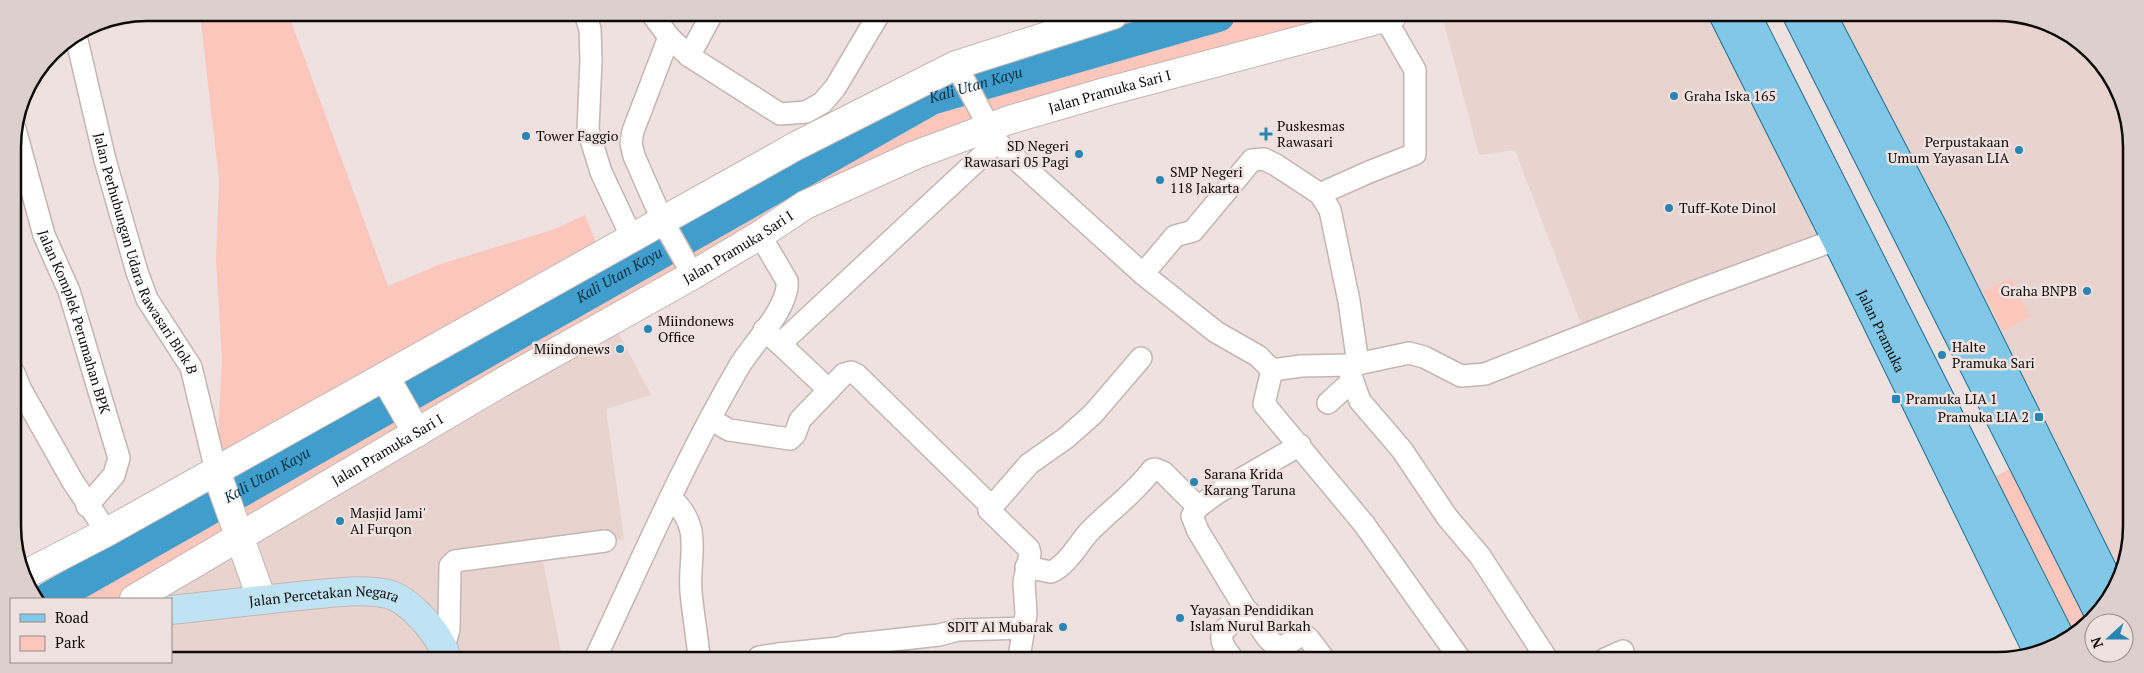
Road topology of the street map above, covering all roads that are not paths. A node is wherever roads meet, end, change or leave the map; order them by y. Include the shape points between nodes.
1 (587, 21) edge
2 (657, 21) edge
3 (708, 21) edge
4 (875, 21) edge
5 (1095, 21) edge
6 (1373, 21) edge
7 (1389, 21) edge
8 (1726, 21) edge
9 (1750, 21) edge
10 (1800, 21) edge
11 (1825, 21) edge
12 (670, 37) junction
13 (1736, 41) junction
14 (78, 43) edge
15 (1765, 50) junction
16 (689, 56) junction
17 (957, 67) junction
18 (983, 136) junction
19 (22, 154) edge
20 (1320, 194) junction
21 (667, 228) junction
22 (760, 235) junction
23 (632, 238) junction
24 (1835, 240) junction
25 (689, 268) junction
26 (1143, 274) junction
27 (772, 337) junction
28 (1141, 358) dead end
29 (1272, 370) junction
30 (1352, 370) junction
31 (387, 380) junction
32 (829, 390) junction
33 (2002, 392) junction
34 (21, 394) edge
35 (1328, 403) dead end
36 (710, 419) junction
37 (415, 430) junction
38 (1300, 446) junction
39 (218, 475) junction
40 (672, 498) junction
41 (87, 506) junction
42 (1198, 507) junction
43 (989, 510) junction
44 (238, 528) junction
45 (107, 532) junction
46 (604, 541) dead end
47 (1026, 567) junction
48 (30, 572) edge
49 (2109, 583) edge
50 (135, 598) edge
51 (262, 600) junction
52 (2095, 604) edge
53 (172, 610) edge
54 (1246, 610) junction
55 (1024, 628) junction
56 (2059, 635) edge
57 (2035, 646) edge
58 (1228, 651) edge
59 (1318, 651) edge
60 (1455, 651) edge
61 (1542, 651) edge
62 (445, 652) edge
63 (599, 652) edge
64 (699, 652) edge
65 (841, 652) edge
66 (1020, 652) edge

1 - 23 street via 591,60 588,130 601,172
2 - 12 street
3 - 16 street
4 - 16 street via 835,88 822,104 806,112 780,114
5 - 17 street
6 - 18 street, Jalan Pramuka Sari I via 1106,92
7 - 20 street via 1414,70 1415,154
8 - 13 main road, Jalan Pramuka
9 - 15 main road, Jalan Pramuka
10 - 33 main road
11 - 33 main road via 1934,232
12 - 16 street
12 - 21 street via 631,143
13 - 15 main road
13 - 24 main road, Jalan Pramuka
14 - 39 street, Jalan Perhubungan Udara Rawasari Blok B via 105,160 137,272 147,299 191,367
15 - 56 main road, Jalan Pramuka
17 - 18 street
17 - 21 street via 796,146
18 - 22 street, Jalan Pramuka Sari I via 915,155 805,205
18 - 26 street
18 - 27 street
19 - 41 street, Jalan Komplek Perumahan BPK via 44,235 70,291 119,458 114,475
20 - 26 street via 1276,165 1264,159 1252,160 1193,231 1175,236
20 - 30 street via 1330,210 1349,301
21 - 23 street
21 - 25 street
22 - 25 street, Jalan Pramuka Sari I
22 - 27 street via 787,281 788,290
23 - 31 street
24 - 30 street via 1696,290 1485,374 1461,376 1409,353
24 - 57 main road, Jalan Pramuka
25 - 37 street, Jalan Pramuka Sari I via 504,381
26 - 29 street via 1216,332 1258,356
27 - 32 street
27 - 36 street via 742,363
28 - 43 street via 1093,414 1029,464
29 - 30 street via 1301,366
29 - 38 street via 1264,404
30 - 35 street
30 - 61 street via 1360,401 1402,450 1447,517 1480,556
31 - 37 street
31 - 39 street
32 - 36 street via 800,420 796,434 790,439 729,430
32 - 43 street via 847,373 857,375 990,505
33 - 49 main road
33 - 52 main road
34 - 41 street
36 - 40 street
37 - 44 street, Jalan Pramuka Sari I
38 - 42 street
38 - 60 street via 1364,524
39 - 44 street
39 - 45 street
40 - 63 street
40 - 64 street via 682,508 693,534 691,590
41 - 45 street
42 - 47 street via 1160,470 1153,470 1137,489 1089,532 1060,567 1051,572
42 - 54 street via 1192,516 1193,521
43 - 47 street via 1026,545 1030,554
44 - 50 street, Jalan Pramuka Sari I
44 - 51 street
45 - 48 street
46 - 62 street via 455,561 450,566 449,629
47 - 55 street
51 - 53 main road, Jalan Percetakan Negara
51 - 62 main road, Jalan Percetakan Negara via 354,591 390,594 425,621
54 - 58 street via 1222,631
54 - 59 street via 1251,612 1264,634 1275,644 1286,645 1297,636 1304,635
55 - 65 street via 958,630 847,645
55 - 66 street

